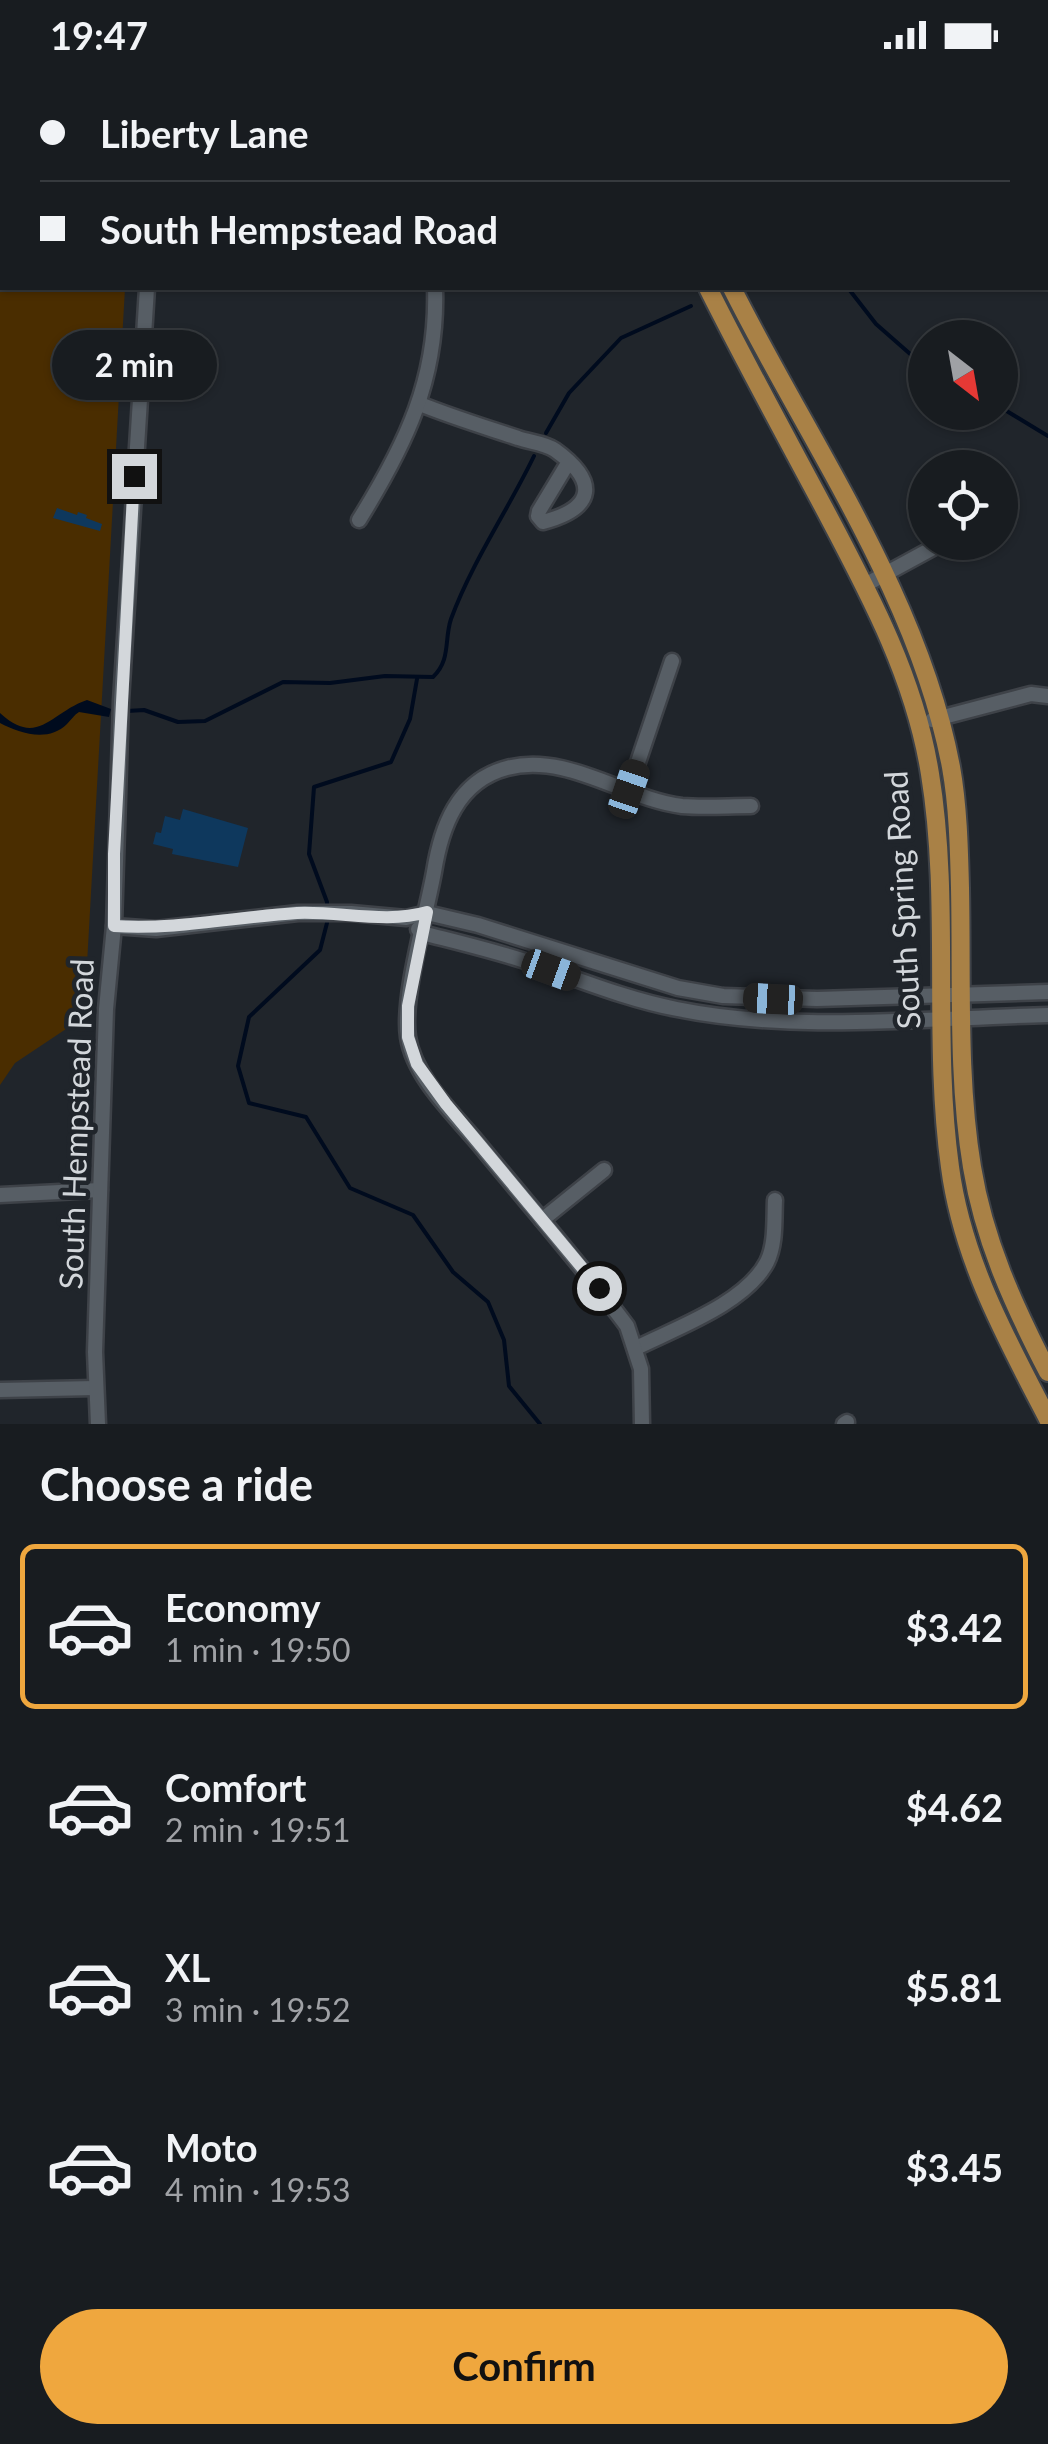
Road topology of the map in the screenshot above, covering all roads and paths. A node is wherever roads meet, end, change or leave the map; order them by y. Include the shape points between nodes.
1 (147, 290) edge
2 (435, 290) edge
3 (709, 290) edge
4 (733, 290) edge
5 (420, 404) junction
6 (568, 463) dead end
7 (359, 520) dead end
8 (911, 560) edge
9 (884, 575) junction
10 (865, 585) junction
11 (672, 662) dead end
12 (1048, 696) edge
13 (940, 718) junction
14 (919, 723) junction
15 (629, 789) junction
16 (750, 806) dead end
17 (427, 912) junction
18 (406, 918) junction
19 (114, 926) junction
20 (422, 933) junction
21 (1048, 992) edge
22 (939, 996) junction
23 (962, 996) junction
24 (1048, 1015) edge
25 (940, 1018) junction
26 (962, 1018) junction
27 (604, 1170) dead end
28 (100, 1190) junction
29 (0, 1195) edge
30 (776, 1200) dead end
31 (542, 1220) junction
32 (636, 1348) junction
33 (1048, 1372) edge
34 (95, 1388) junction
35 (0, 1390) edge
36 (1048, 1420) edge
37 (98, 1424) edge
38 (642, 1424) edge

1 - 19 street, South Hempstead Road
2 - 5 street
3 - 10 main road, South Spring Road
4 - 9 main road, South Spring Road
5 - 6 street via 553,448
5 - 7 street
8 - 9 street
9 - 10 street
9 - 13 main road, South Spring Road via 917,645
10 - 14 main road, South Spring Road via 897,653
11 - 15 street
12 - 13 street via 1031,694
13 - 14 street
13 - 23 main road, South Spring Road via 958,843
14 - 22 main road, South Spring Road via 936,844
15 - 16 street via 680,806
15 - 17 street via 529,764 484,778 446,820
17 - 18 street
17 - 20 street
17 - 22 street via 724,996
18 - 19 street via 351,913 156,929
18 - 20 street
19 - 28 street, South Hempstead Road
20 - 25 street via 720,1017
20 - 31 street via 408,1006 417,1064
21 - 23 street
22 - 23 street
22 - 25 main road, South Spring Road
23 - 26 main road, South Spring Road
24 - 26 street
25 - 26 street
25 - 36 main road, South Spring Road via 948,1154 964,1234 989,1305
26 - 33 main road, South Spring Road via 972,1166 986,1228 1009,1296
27 - 31 street
28 - 29 street
28 - 34 street, South Hempstead Road
30 - 32 street via 772,1250 757,1277 733,1298
31 - 32 street via 627,1326
32 - 38 street
34 - 35 street
34 - 37 street, South Hempstead Road

